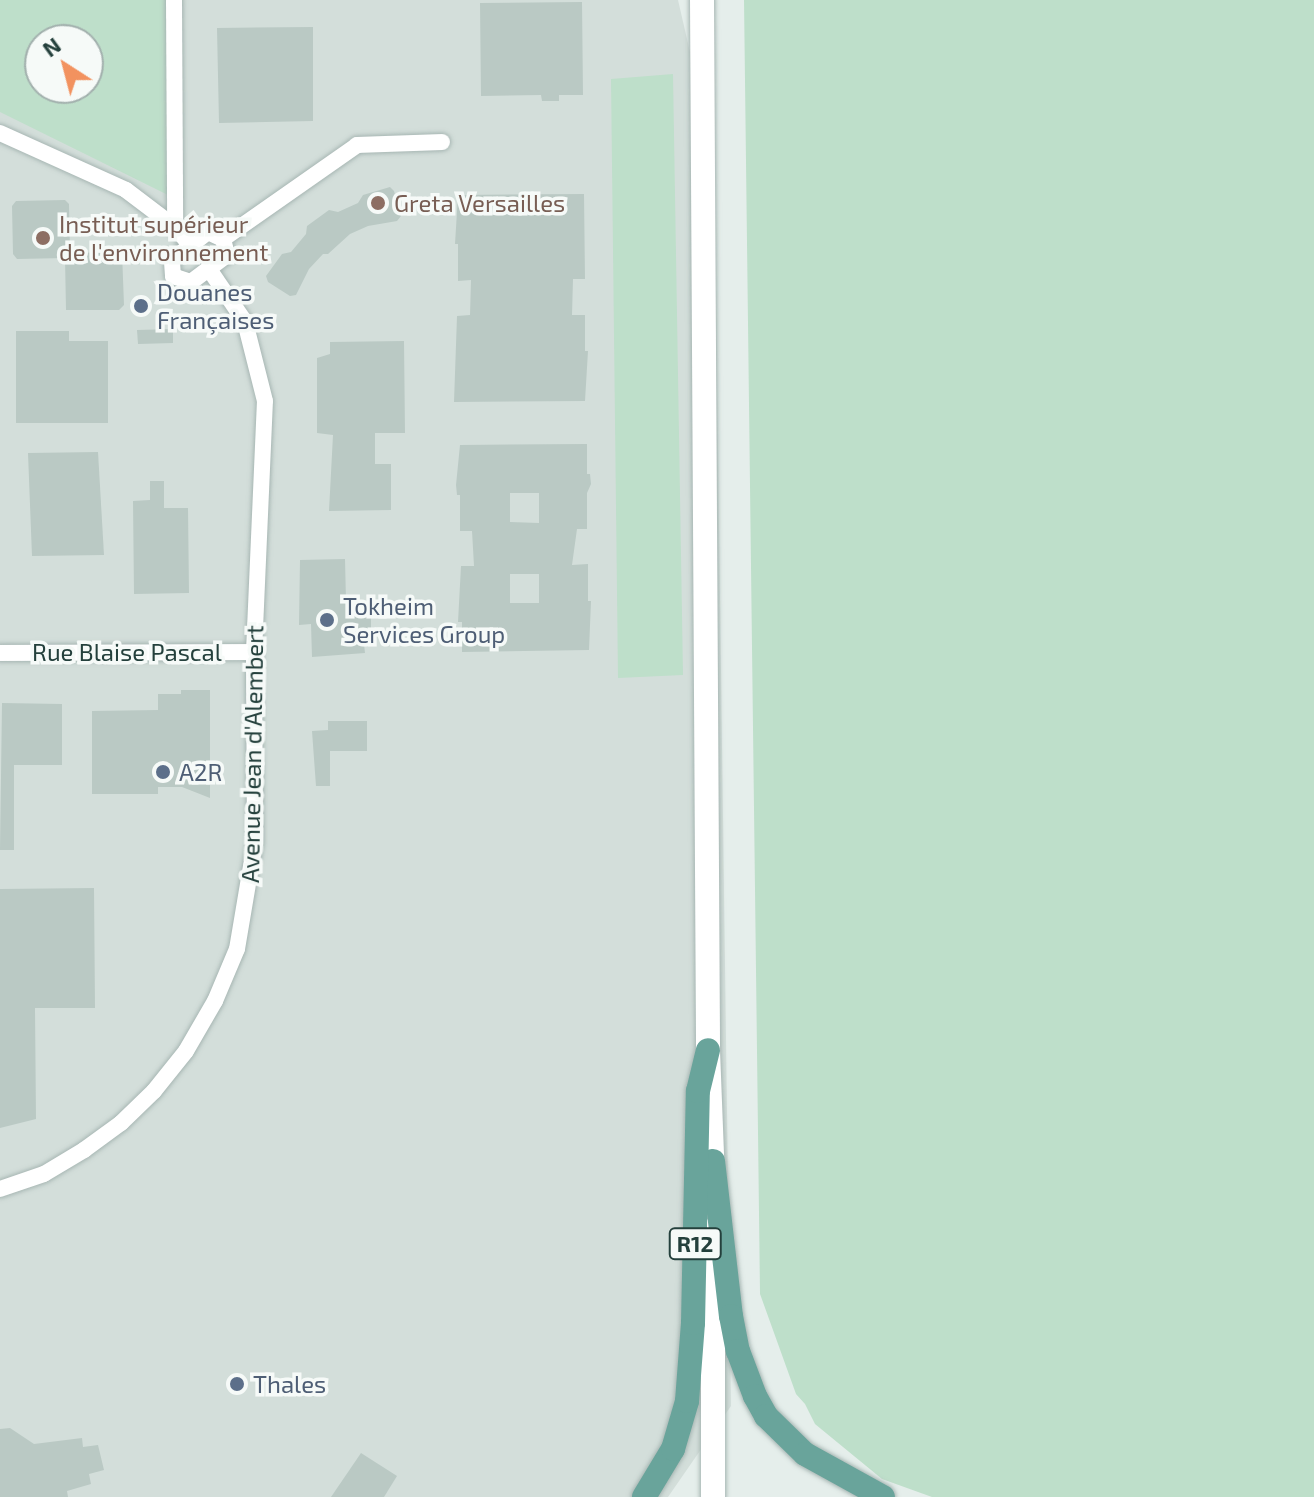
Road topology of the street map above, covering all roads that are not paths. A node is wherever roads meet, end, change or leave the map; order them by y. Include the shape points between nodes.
1 (174, 0) edge
2 (689, 0) edge
3 (702, 0) edge
4 (701, 37) junction
5 (0, 133) edge
6 (442, 142) dead end
7 (175, 227) junction
8 (223, 239) junction
9 (191, 246) junction
10 (209, 269) junction
11 (254, 652) junction
12 (0, 653) edge
13 (708, 1050) junction
14 (713, 1161) junction
15 (0, 1189) edge
16 (644, 1497) edge
17 (713, 1497) edge
18 (883, 1497) edge

1 - 7 street
2 - 4 main road
3 - 4 main road, R12
4 - 13 main road, R12
5 - 7 street via 126,190
6 - 8 street via 357,145
7 - 9 street
8 - 9 street via 208,232
8 - 10 street via 227,255
9 - 10 street via 172,260 173,276 191,282
10 - 11 street, Avenue Jean d'Alembert via 245,322 265,401
11 - 12 street, Rue Blaise Pascal
11 - 15 street, Avenue Jean d'Alembert via 253,872 237,949 215,1001 186,1051 121,1123 44,1174
13 - 14 main road, R12
13 - 16 main road, R12 via 698,1091 687,1401 673,1449
14 - 17 main road, R12
14 - 18 main road, R12 via 731,1316 755,1396 766,1416 805,1454

